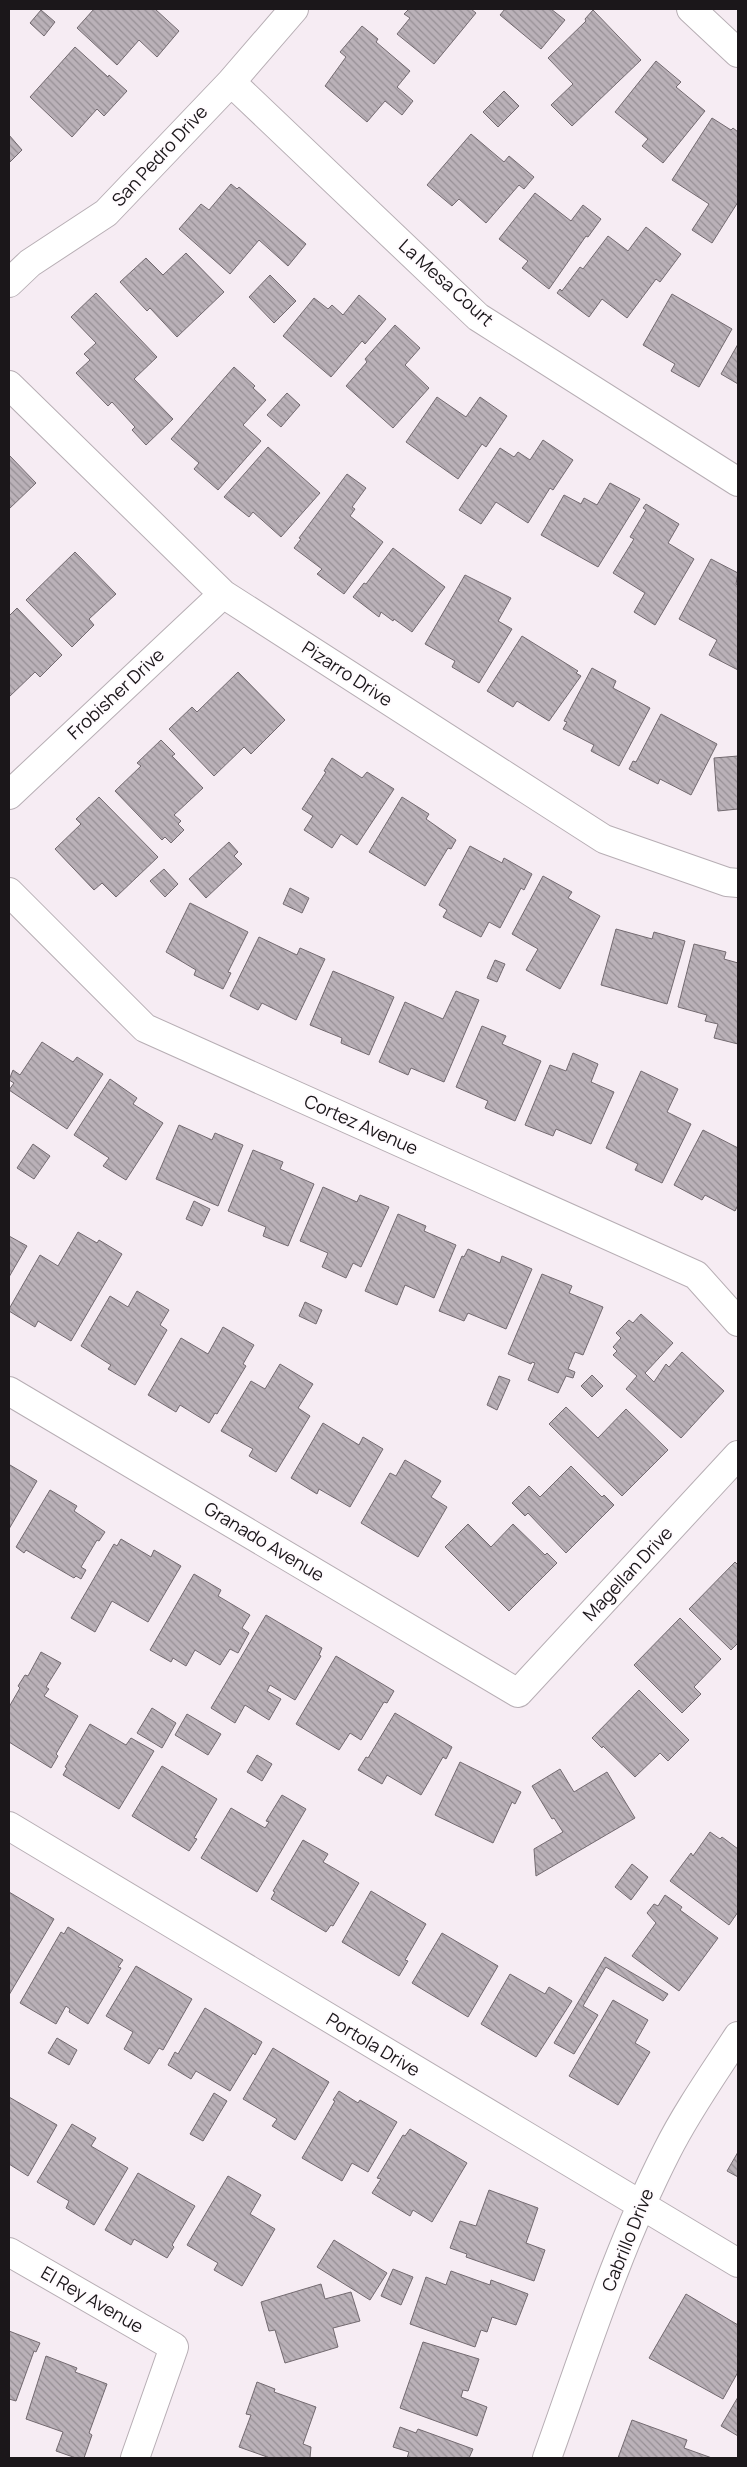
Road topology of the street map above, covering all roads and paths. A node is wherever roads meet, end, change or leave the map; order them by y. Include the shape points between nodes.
1 (294, 9) edge
2 (691, 9) edge
3 (738, 53) edge
4 (231, 82) junction
5 (9, 283) edge
6 (9, 385) edge
7 (738, 482) edge
8 (223, 594) junction
9 (9, 795) edge
10 (738, 883) edge
11 (9, 892) edge
12 (738, 1322) edge
13 (9, 1391) edge
14 (738, 1455) edge
15 (518, 1693) joint
16 (9, 1826) edge
17 (738, 2036) edge
18 (640, 2206) junction
19 (9, 2252) edge
20 (738, 2263) edge
21 (135, 2458) edge
22 (547, 2458) edge

1 - 4 street, San Pedro Drive
2 - 3 street
4 - 5 street, San Pedro Drive via 106,213 30,263
4 - 7 street, La Mesa Court via 478,317
6 - 8 street, Pizarro Drive
8 - 9 street, Frobisher Drive
8 - 10 street, Pizarro Drive via 604,839
11 - 12 street, Cortez Avenue via 144,1028 696,1275
13 - 15 street, Granado Avenue
14 - 15 street, Magellan Drive
16 - 18 street, Portola Drive
17 - 18 street, Cabrillo Drive via 667,2150
18 - 20 street, Portola Drive
18 - 22 street, Cabrillo Drive
19 - 21 street, El Rey Avenue via 174,2348

